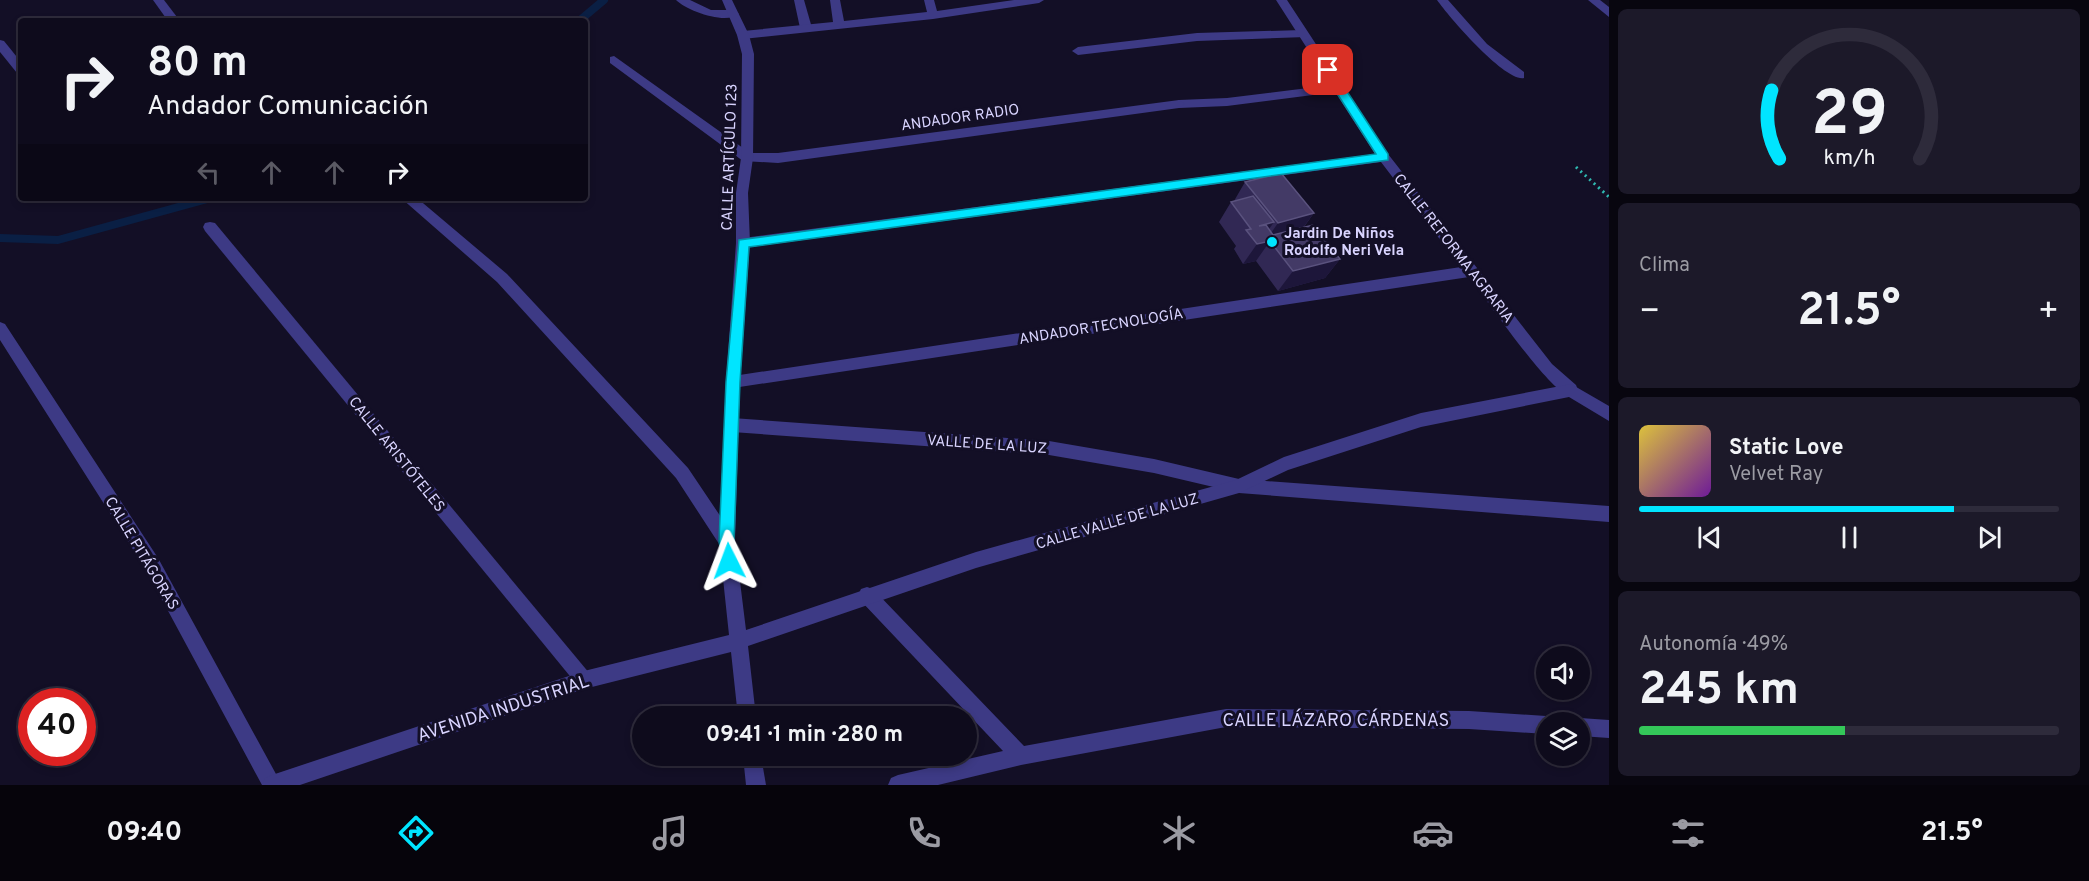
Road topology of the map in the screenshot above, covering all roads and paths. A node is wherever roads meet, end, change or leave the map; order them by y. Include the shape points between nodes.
1 (158, 0) edge
2 (681, 0) edge
3 (727, 0) edge
4 (799, 0) edge
5 (835, 0) edge
6 (929, 0) edge
7 (1039, 0) edge
8 (1281, 0) edge
9 (1442, 0) edge
10 (1593, 0) edge
11 (1007, 1) edge
12 (1609, 13) edge
13 (733, 14) junction
14 (933, 15) junction
15 (172, 18) edge
16 (839, 24) junction
17 (806, 28) junction
18 (1302, 34) junction
19 (744, 35) junction
20 (0, 44) edge
21 (1078, 51) dead end
22 (614, 60) dead end
23 (18, 66) edge
24 (1520, 75) dead end
25 (1340, 88) junction
26 (1384, 157) junction
27 (747, 158) junction
28 (1576, 167) dead end
29 (1609, 197) edge
30 (412, 201) edge
31 (210, 227) dead end
32 (743, 243) junction
33 (1470, 271) junction
34 (0, 328) edge
35 (733, 382) junction
36 (1571, 390) junction
37 (1609, 414) edge
38 (732, 425) junction
39 (1239, 486) junction
40 (1609, 514) edge
41 (727, 541) junction
42 (867, 595) junction
43 (738, 641) junction
44 (584, 680) junction
45 (746, 706) edge
46 (1536, 724) edge
47 (1590, 728) edge
48 (1609, 729) edge
49 (1021, 756) junction
50 (753, 766) edge
51 (306, 779) edge
52 (272, 785) edge
53 (756, 785) edge
54 (898, 785) edge

1 - 15 street
2 - 13 street via 709,13
3 - 13 street, CALLE ARTÍCULO 123
4 - 17 street
5 - 16 street
6 - 14 street
7 - 11 street
8 - 18 street, CALLE REFORMA AGRARIA
9 - 24 street via 1483,47
10 - 12 street
11 - 14 street
13 - 19 street, CALLE ARTÍCULO 123
14 - 16 street
16 - 17 street
17 - 19 street
18 - 21 street via 1197,37
18 - 25 street, CALLE REFORMA AGRARIA
19 - 27 street, CALLE ARTÍCULO 123 via 748,54
20 - 23 street
22 - 27 street
25 - 26 street, CALLE REFORMA AGRARIA
25 - 27 street, ANDADOR RADIO via 1179,104 778,158
26 - 32 street
26 - 33 street, CALLE REFORMA AGRARIA
27 - 32 street, CALLE ARTÍCULO 123 via 742,193
28 - 29 path
30 - 41 street via 502,278 682,473
31 - 44 street, CALLE ARISTÓTELES
32 - 35 street, CALLE ARTÍCULO 123
33 - 35 street, ANDADOR TECNOLOGÍA
33 - 36 street, CALLE REFORMA AGRARIA via 1547,368
34 - 52 street, CALLE PITÁGORAS via 152,564
35 - 38 street, CALLE ARTÍCULO 123
36 - 37 street, CALLE REFORMA AGRARIA
36 - 39 street, CALLE VALLE DE LA LUZ via 1421,420 1284,464
38 - 39 street, VALLE DE LA LUZ via 1048,448 1154,466
38 - 41 street, CALLE ARTÍCULO 123
39 - 40 street
39 - 42 street, CALLE VALLE DE LA LUZ
41 - 43 street, CALLE ARTÍCULO 123
42 - 43 street, CALLE VALLE DE LA LUZ
42 - 49 street
43 - 44 street, AVENIDA INDUSTRIAL
43 - 45 street
44 - 51 street, AVENIDA INDUSTRIAL
46 - 49 street, CALLE LÁZARO CÁRDENAS via 1226,718
47 - 48 street
49 - 54 street, CALLE LÁZARO CÁRDENAS
50 - 53 street
51 - 52 street, AVENIDA INDUSTRIAL

